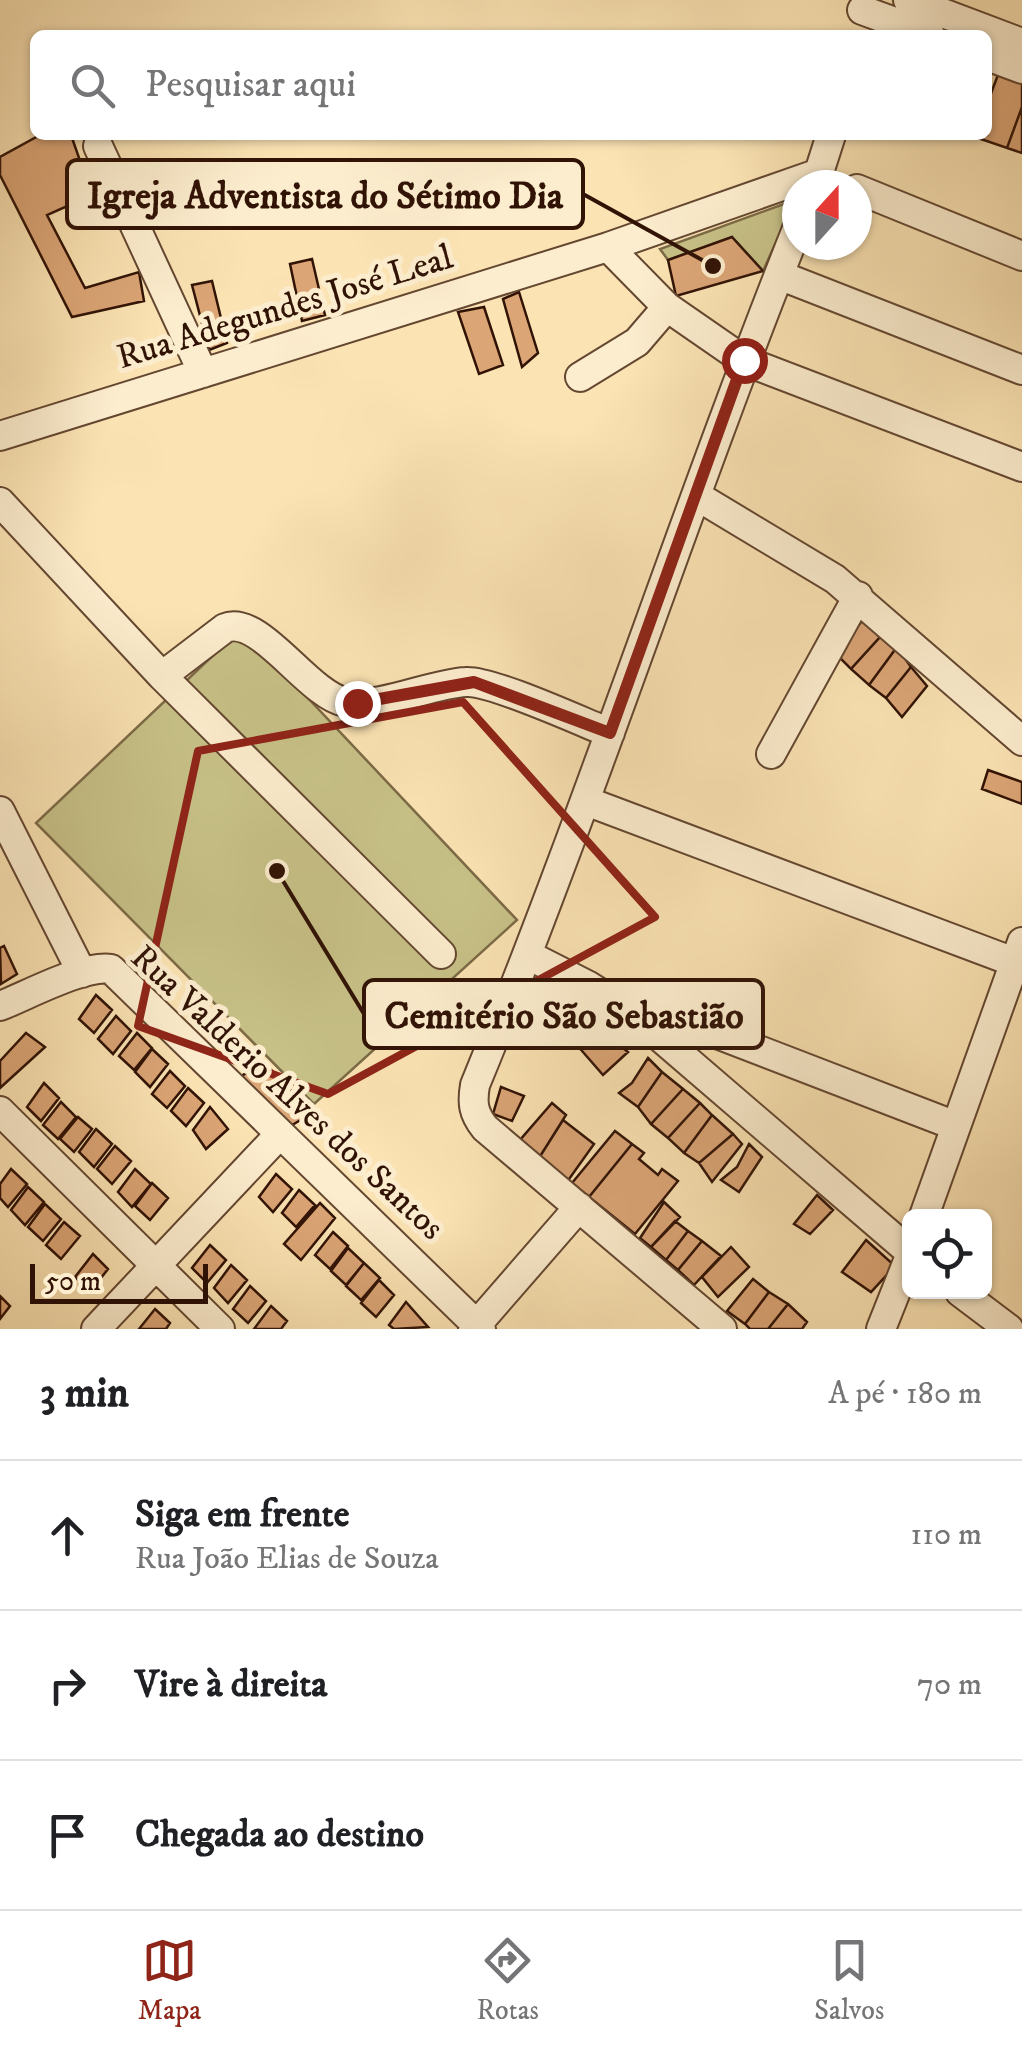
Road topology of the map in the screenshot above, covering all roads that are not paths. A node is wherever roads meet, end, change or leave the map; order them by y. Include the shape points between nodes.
1 (908, 0) edge
2 (860, 15) edge
3 (912, 30) edge
4 (988, 30) edge
5 (992, 32) edge
6 (1022, 43) edge
7 (992, 58) edge
8 (1022, 70) edge
9 (829, 140) edge
10 (98, 146) dead end
11 (820, 170) edge
12 (782, 190) edge
13 (872, 194) edge
14 (608, 247) junction
15 (1022, 256) edge
16 (784, 260) edge
17 (778, 275) junction
18 (667, 307) junction
19 (744, 360) junction
20 (1022, 370) edge
21 (202, 373) junction
22 (580, 378) dead end
23 (0, 436) edge
24 (1022, 467) edge
25 (697, 496) junction
26 (0, 502) edge
27 (858, 596) junction
28 (162, 676) junction
29 (610, 733) junction
30 (1022, 741) edge
31 (770, 754) dead end
32 (586, 802) junction
33 (0, 810) edge
34 (441, 954) dead end
35 (528, 955) junction
36 (1020, 956) edge
37 (82, 973) junction
38 (0, 1006) edge
39 (632, 1013) junction
40 (0, 1111) edge
41 (956, 1126) junction
42 (280, 1134) junction
43 (580, 1206) junction
44 (926, 1209) edge
45 (902, 1247) edge
46 (154, 1266) junction
47 (902, 1275) edge
48 (969, 1299) edge
49 (477, 1328) edge
50 (96, 1329) edge
51 (220, 1329) edge
52 (722, 1329) edge
53 (881, 1329) edge
54 (1009, 1329) edge

1 - 4 street
2 - 3 street
5 - 6 street
7 - 8 street
9 - 11 street
10 - 21 street
12 - 14 street, Rua Adegundes José Leal
13 - 15 street
14 - 18 street
14 - 21 street, Rua Adegundes José Leal
16 - 17 street
17 - 19 street
17 - 20 street
18 - 19 street
18 - 22 street via 637,342
19 - 24 street
19 - 25 street
21 - 23 street, Rua Adegundes José Leal
25 - 27 street
25 - 29 street
26 - 28 street
27 - 30 street
27 - 31 street
28 - 29 street via 237,625 335,699 368,702 474,682
28 - 34 street
29 - 32 street
32 - 35 street
32 - 36 street
33 - 37 street, Rua Valderio Alves dos Santos
35 - 39 street
35 - 43 street via 475,1085 473,1111
36 - 41 street
37 - 38 street
37 - 42 street, Rua Valderio Alves dos Santos via 114,972
39 - 41 street via 678,1019
39 - 45 street
40 - 46 street
41 - 44 street
42 - 46 street
42 - 49 street, Rua Valderio Alves dos Santos
43 - 49 street
43 - 52 street
46 - 50 street
46 - 51 street
47 - 53 street
48 - 54 street

